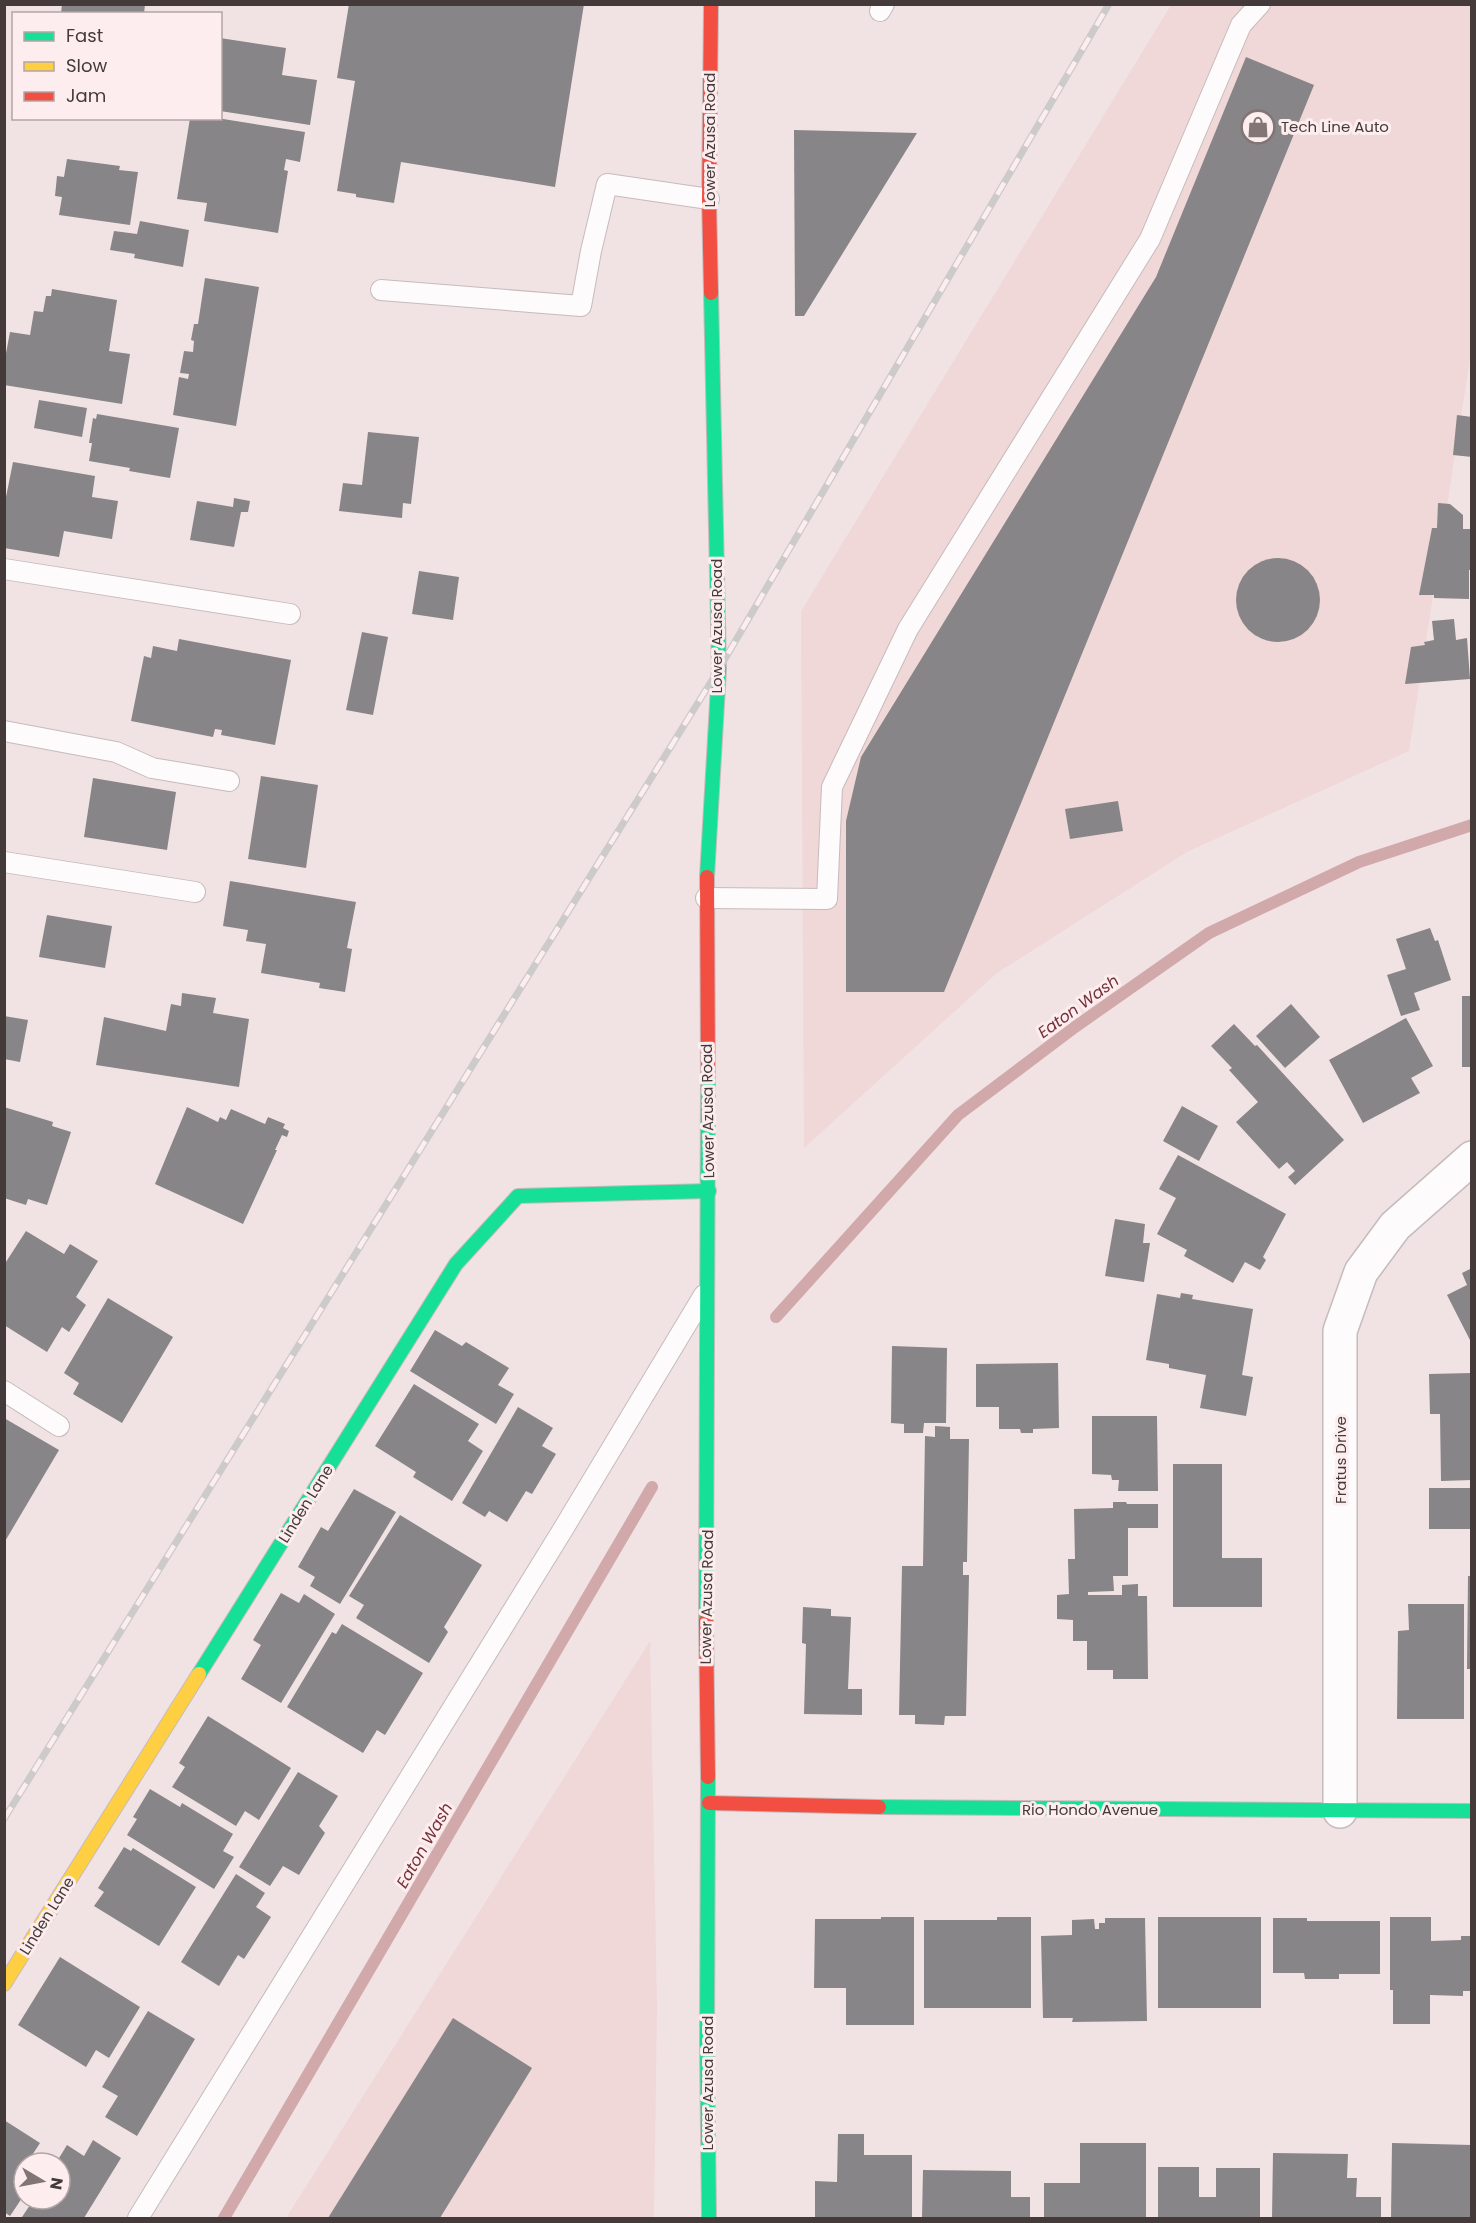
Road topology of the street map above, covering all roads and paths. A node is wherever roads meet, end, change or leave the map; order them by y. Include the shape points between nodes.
1 (711, 4) edge
2 (1260, 4) edge
3 (709, 199) junction
4 (381, 290) dead end
5 (4, 569) edge
6 (290, 614) dead end
7 (4, 731) edge
8 (229, 781) dead end
9 (4, 862) edge
10 (195, 892) dead end
11 (706, 898) junction
12 (1472, 1158) edge
13 (709, 1191) junction
14 (708, 1290) junction
15 (4, 1391) edge
16 (59, 1426) dead end
17 (709, 1803) junction
18 (1472, 1810) edge
19 (1340, 1811) junction
20 (4, 1984) edge
21 (138, 2218) edge
22 (709, 2218) edge

1 - 3 main road, Lower Azusa Road
2 - 11 lane via 1241,25 1150,239 908,629 832,787 827,899
3 - 4 lane via 607,184 581,306
3 - 11 main road, Lower Azusa Road via 719,669
5 - 6 lane
7 - 8 lane via 116,752 152,768
9 - 10 lane
11 - 13 main road, Lower Azusa Road
12 - 19 street, Fratus Drive via 1395,1226 1361,1272 1340,1331
13 - 14 main road, Lower Azusa Road
13 - 20 main road, Linden Lane via 518,1196 456,1264
14 - 17 main road, Lower Azusa Road
14 - 21 lane
15 - 16 lane
17 - 19 main road, Rio Hondo Avenue
17 - 22 main road, Lower Azusa Road
18 - 19 main road, Rio Hondo Avenue

